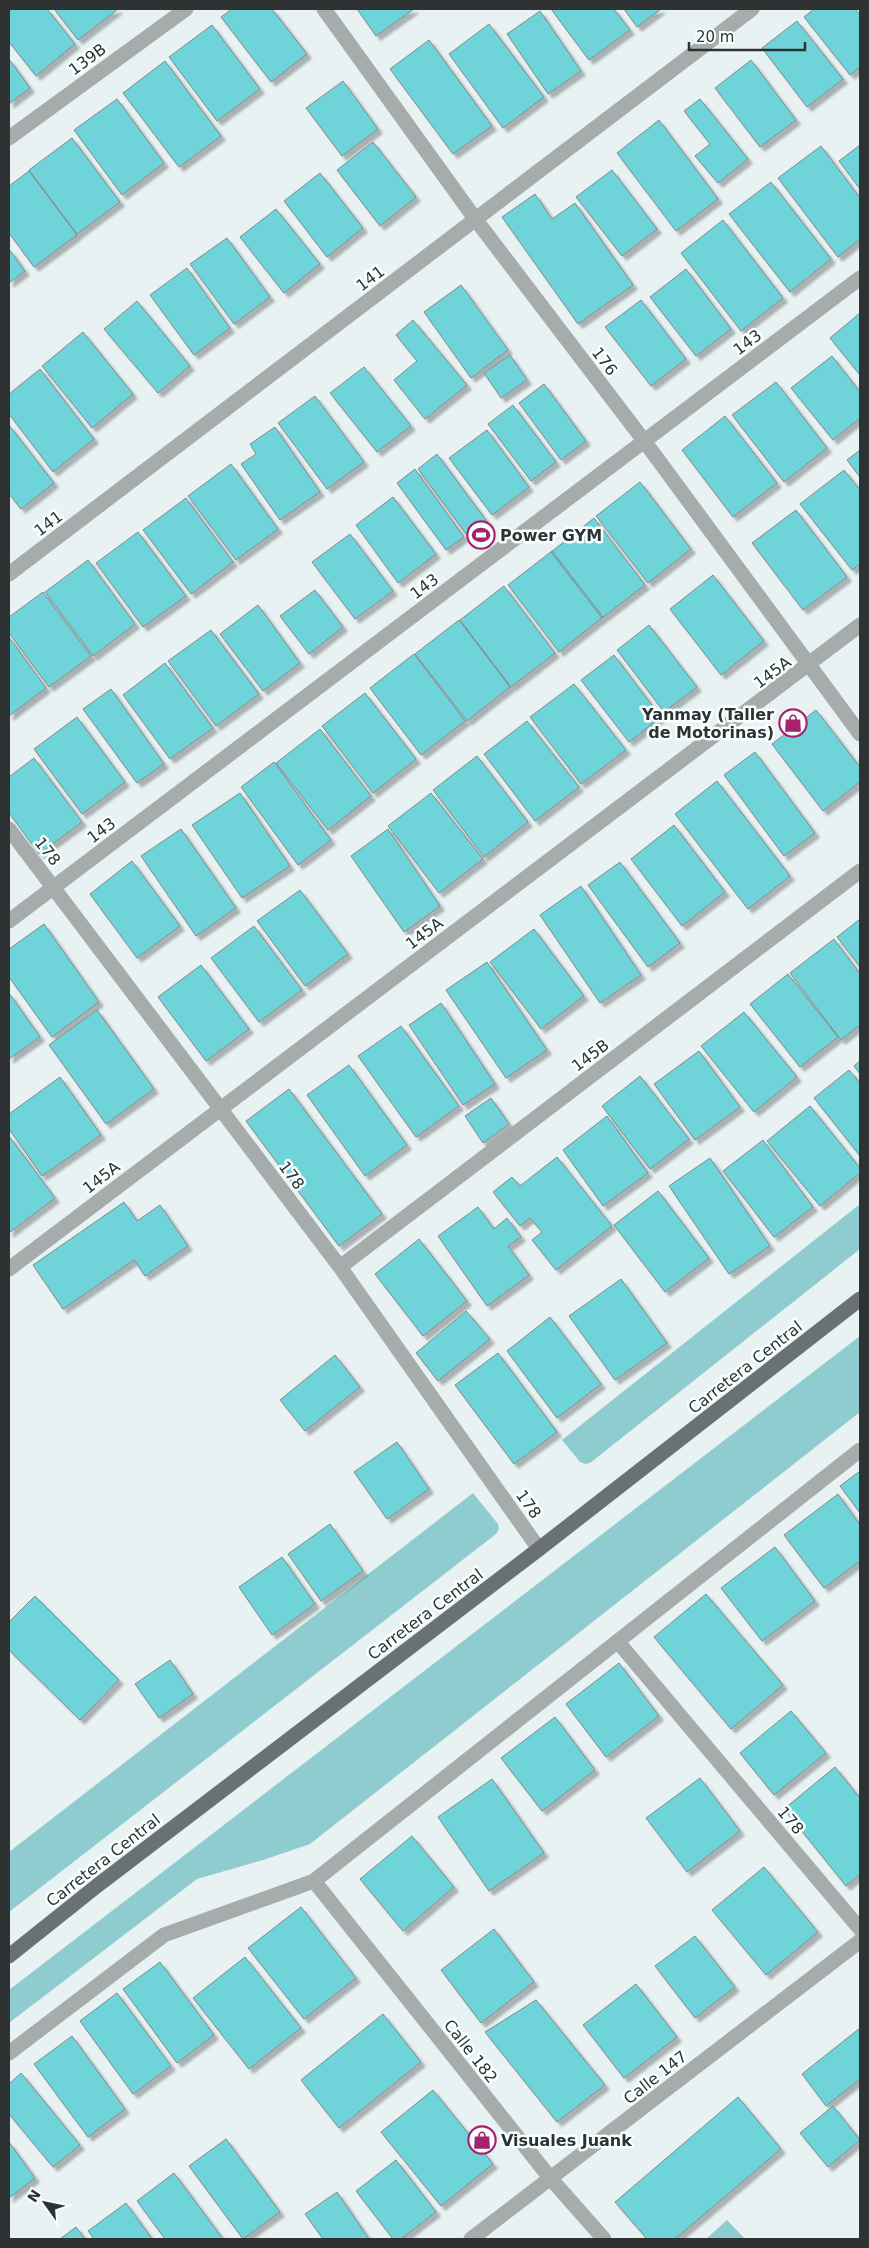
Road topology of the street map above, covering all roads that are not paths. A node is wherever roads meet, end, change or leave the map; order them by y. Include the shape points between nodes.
1 (186, 9) edge
2 (324, 9) edge
3 (752, 9) edge
4 (9, 138) edge
5 (476, 220) junction
6 (860, 278) edge
7 (645, 442) junction
8 (9, 574) edge
9 (860, 625) edge
10 (808, 666) junction
11 (860, 734) edge
12 (9, 829) edge
13 (860, 871) edge
14 (54, 888) junction
15 (9, 921) edge
16 (218, 1109) junction
17 (340, 1268) junction
18 (9, 1270) edge
19 (860, 1299) edge
20 (860, 1450) edge
21 (539, 1549) junction
22 (618, 1642) junction
23 (314, 1881) junction
24 (860, 1929) edge
25 (860, 1940) edge
26 (9, 1956) edge
27 (9, 2053) edge
28 (551, 2179) junction
29 (471, 2239) edge
30 (604, 2239) edge

1 - 4 street, 139B
2 - 5 street, 176
3 - 5 street, 141
5 - 7 street, 176
5 - 8 street, 141
6 - 7 street, 143
7 - 10 street, 176
7 - 14 street, 143
9 - 10 street, 145A
10 - 11 street, 176
10 - 16 street, 145A
12 - 14 street, 178
13 - 17 street, 145B
14 - 15 street, 143
14 - 16 street, 178
16 - 17 street, 178
16 - 18 street, 145A
17 - 21 street, 178
19 - 21 main road, Carretera Central
20 - 22 street
21 - 26 main road, Carretera Central
22 - 23 street
22 - 24 street, 178
23 - 27 street via 164,1935
23 - 28 street, Calle 182
25 - 28 street, Calle 147
28 - 29 street, Calle 147
28 - 30 street, Calle 182

